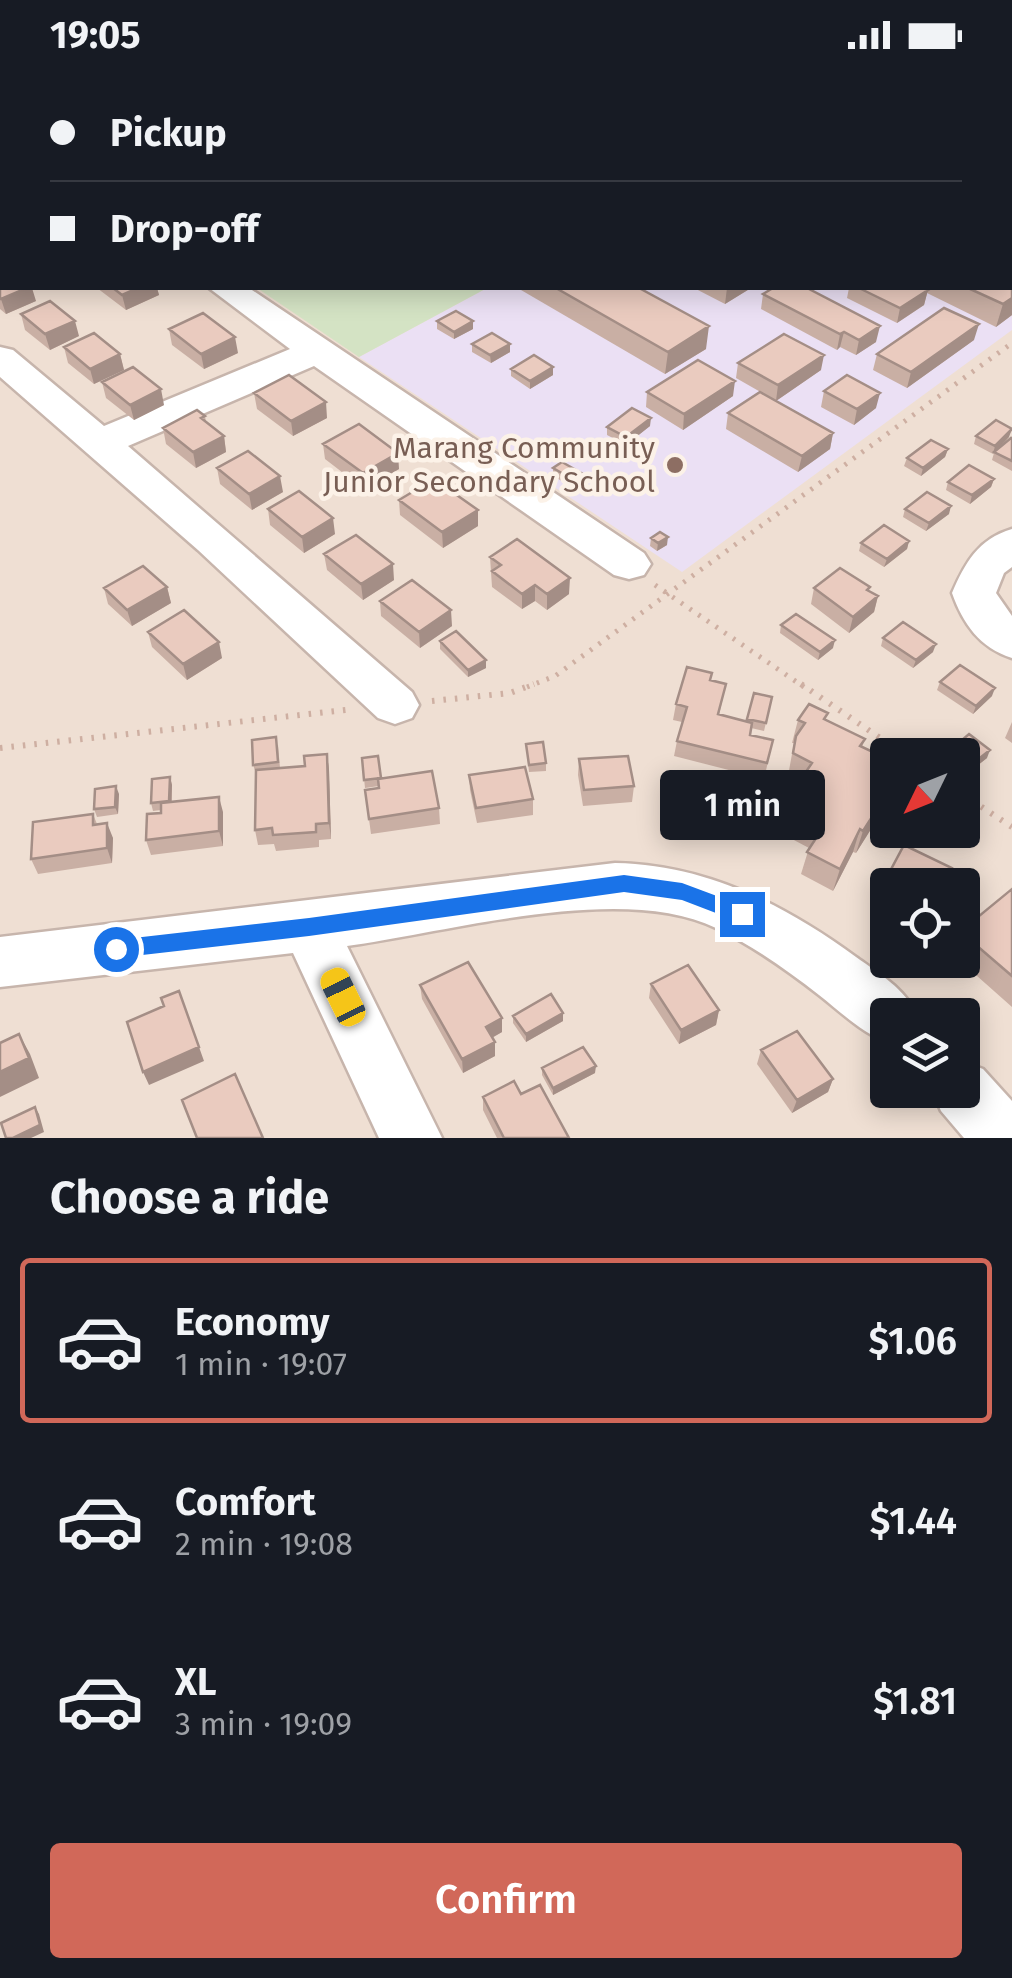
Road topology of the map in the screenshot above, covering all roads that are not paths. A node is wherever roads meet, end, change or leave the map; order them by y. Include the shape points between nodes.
1 (229, 290) edge
2 (318, 351) junction
3 (0, 358) edge
4 (98, 443) junction
5 (1012, 544) edge
6 (629, 564) dead end
7 (1012, 640) edge
8 (395, 705) road end
9 (309, 927) junction
10 (0, 962) edge
11 (870, 1001) edge
12 (978, 1108) edge
13 (411, 1138) edge
14 (1004, 1138) edge

1 - 2 street
2 - 4 street
2 - 6 street
3 - 4 street
4 - 8 street
5 - 7 street via 986,566 974,593 997,631
9 - 10 street
9 - 11 street via 624,884 682,892 742,914
9 - 13 street
12 - 14 street

